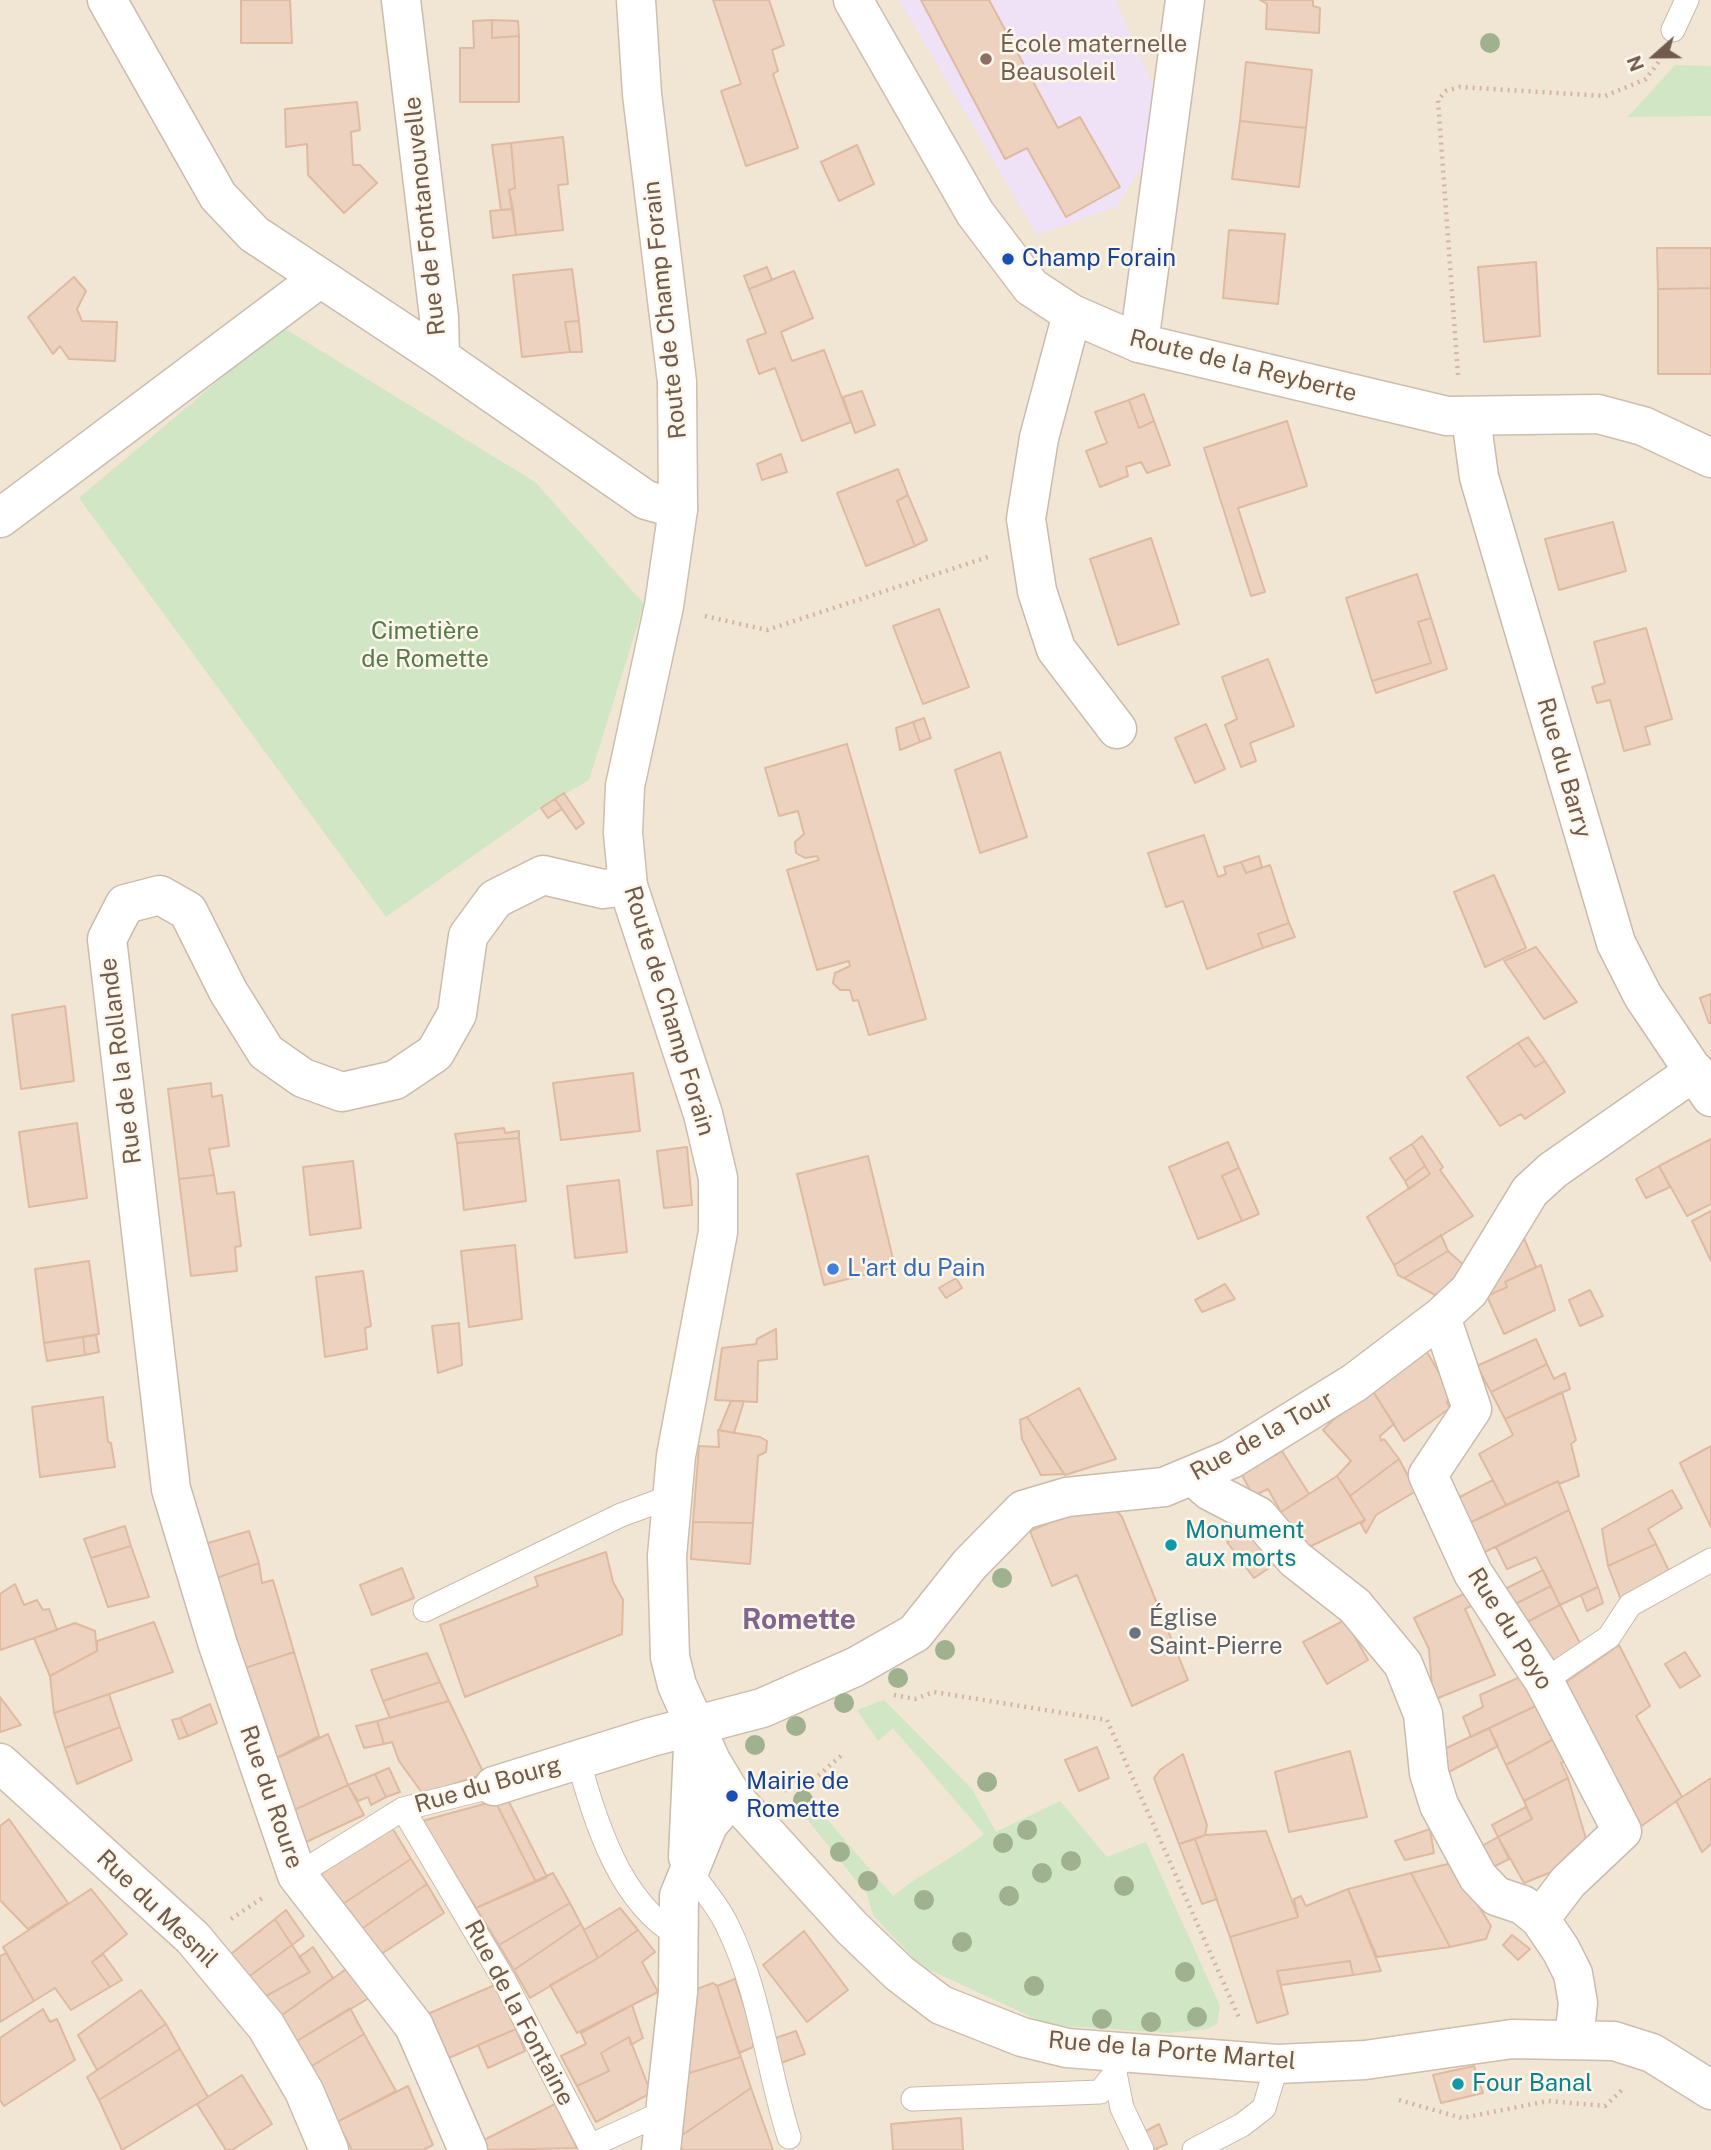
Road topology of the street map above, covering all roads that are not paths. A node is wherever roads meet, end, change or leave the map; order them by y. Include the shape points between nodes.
1 (107, 0) edge
2 (401, 0) edge
3 (636, 0) edge
4 (853, 0) edge
5 (1185, 0) edge
6 (1687, 0) edge
7 (1672, 30) road end
8 (320, 278) junction
9 (1072, 314) junction
10 (1139, 343) junction
11 (440, 357) junction
12 (1459, 417) junction
13 (1711, 458) edge
14 (678, 509) junction
15 (0, 517) edge
16 (1117, 729) dead end
17 (628, 886) junction
18 (1703, 1084) edge
19 (1441, 1317) junction
20 (1194, 1477) junction
21 (171, 1489) joint
22 (670, 1497) junction
23 (1711, 1560) edge
24 (425, 1610) dead end
25 (1544, 1681) junction
26 (694, 1726) junction
27 (578, 1760) junction
28 (0, 1762) edge
29 (494, 1786) joint
30 (732, 1796) junction
31 (403, 1809) junction
32 (688, 1868) junction
33 (297, 1875) junction
34 (1540, 1919) junction
35 (679, 1936) junction
36 (1574, 2039) junction
37 (1118, 2063) junction
38 (1277, 2064) junction
39 (1711, 2091) edge
40 (913, 2099) dead end
41 (666, 2111) junction
42 (789, 2137) dead end
43 (329, 2150) edge
44 (468, 2150) edge
45 (661, 2150) edge
46 (1142, 2150) edge
47 (1194, 2150) edge

1 - 8 street via 218,196 254,234
2 - 11 street, Rue de Fontanouvelle
3 - 14 street, Route de Champ Forain via 642,94 677,382
4 - 9 street, Route de la Reyberte via 975,213 1031,287
5 - 10 street
6 - 7 lane
8 - 11 street
8 - 15 street
9 - 10 street, Route de la Reyberte
9 - 16 street via 1039,438 1026,519 1037,591 1056,649
10 - 12 street, Route de la Reyberte
11 - 14 street, Rue de Fontanouvelle via 646,500
12 - 13 street, Route de la Reyberte via 1598,414 1643,426
12 - 18 street, Rue du Barry via 1616,943 1643,996
14 - 17 street, Route de Champ Forain via 664,607 625,786
17 - 21 street, Rue de la Rollande via 603,889 543,875 495,899 468,936 457,1014 435,1053 395,1080 342,1092 303,1079 266,1052 228,991 188,911 160,895 125,904 107,939
17 - 22 street, Route de Champ Forain via 703,1114 718,1178 718,1232
18 - 19 street, Rue de la Tour via 1553,1170 1530,1191 1469,1290
19 - 20 street, Rue de la Tour via 1354,1383
19 - 25 street, Rue du Poyo via 1472,1409 1428,1475 1473,1573
20 - 26 street, Rue de la Tour via 1164,1488 1067,1497 1023,1510 970,1564 915,1633 855,1667 762,1707
20 - 34 street via 1210,1491 1258,1516 1296,1559 1356,1606 1403,1664 1423,1714 1429,1773 1439,1805 1478,1877 1496,1896 1523,1905
21 - 33 street, Rue du Roure via 218,1645
22 - 24 lane via 621,1515
22 - 26 street, Route de Champ Forain via 667,1630 677,1685
23 - 25 lane via 1629,1605 1609,1637
25 - 34 street, Rue du Poyo via 1622,1831 1568,1881
26 - 27 street, Rue du Bourg
26 - 30 street, Rue de la Porte Martel
26 - 32 street
27 - 29 street, Rue du Bourg
27 - 35 lane via 600,1833 619,1869 658,1924
28 - 43 street, Rue du Mesnil via 193,1938 266,2026 304,2091
29 - 31 lane, Rue du Bourg
30 - 32 street via 708,1825
30 - 37 street, Rue de la Porte Martel via 852,1928 941,2005 1021,2037
31 - 33 lane, Rue du Bourg
31 - 41 lane, Rue de la Fontaine via 504,1980 590,2147
32 - 35 street via 679,1896
32 - 42 lane via 727,1924 752,1992
33 - 44 street, Rue du Roure via 414,2026
34 - 36 street via 1573,1974 1578,2003
35 - 41 street
36 - 38 street, Rue de la Porte Martel via 1512,2039 1365,2060
36 - 39 street, Rue de la Porte Martel via 1614,2041 1652,2053
37 - 38 street, Rue de la Porte Martel
37 - 40 lane via 1100,2092
37 - 46 lane via 1122,2108
38 - 47 lane via 1264,2108
41 - 45 street

